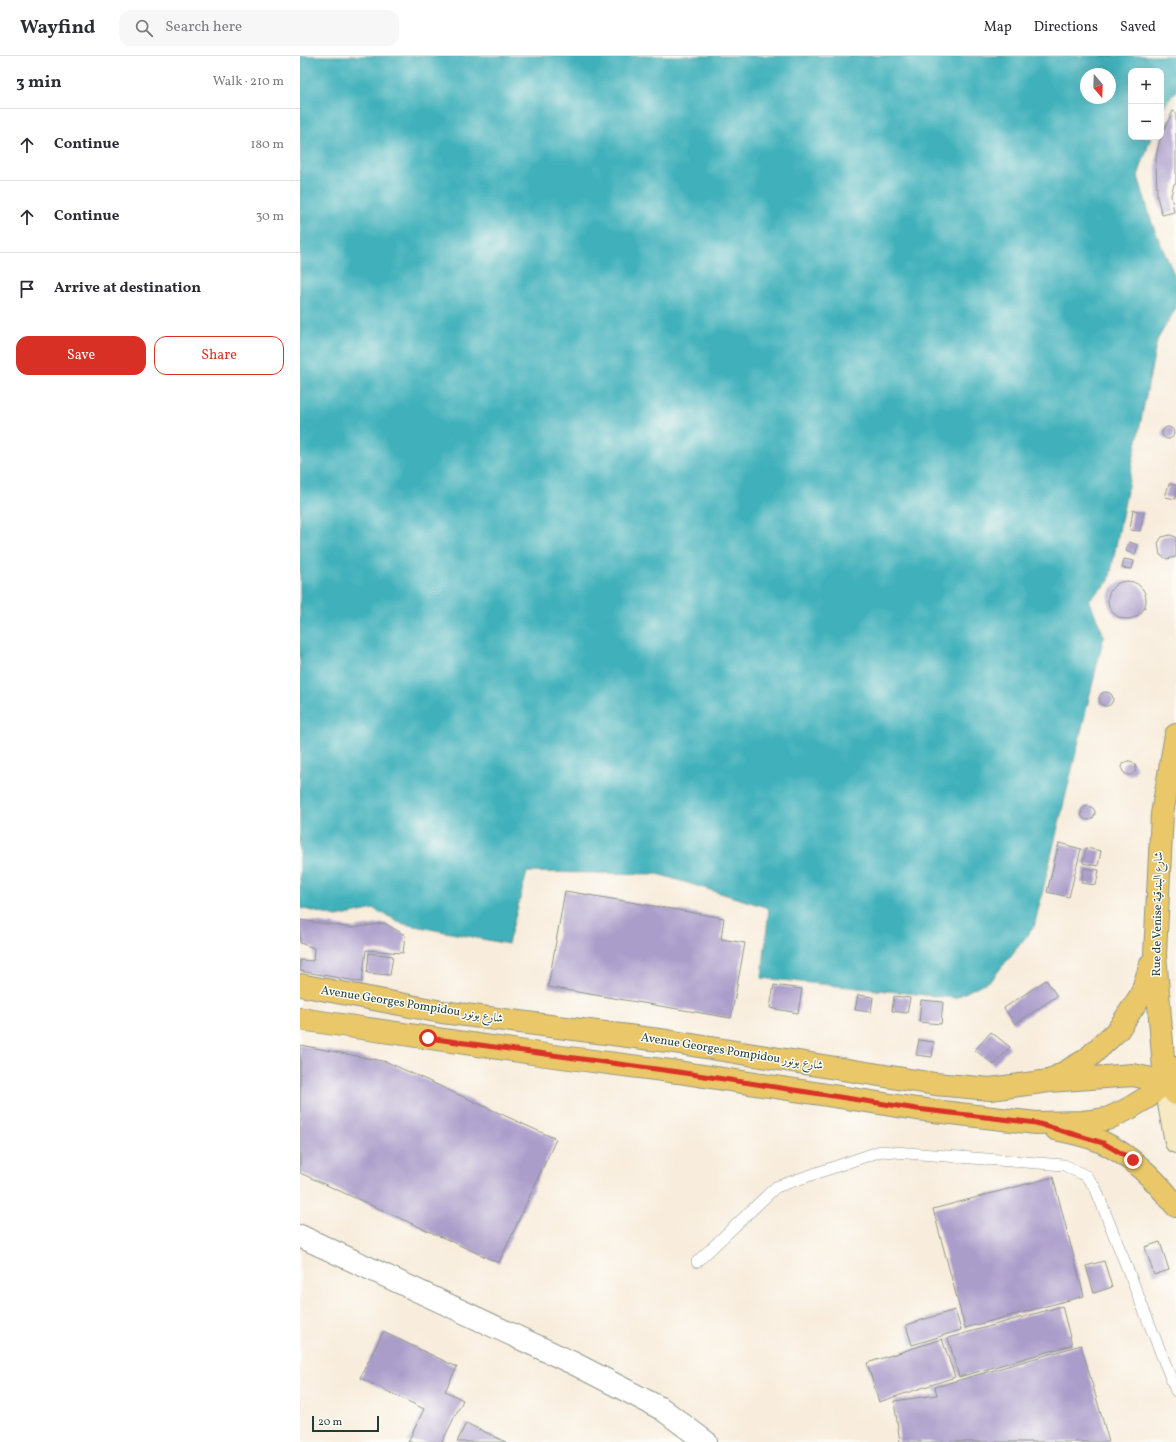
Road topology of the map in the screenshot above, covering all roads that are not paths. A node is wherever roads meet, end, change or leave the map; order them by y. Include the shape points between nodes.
1 (1176, 735) edge
2 (1155, 954) junction
3 (300, 985) edge
4 (300, 1019) edge
5 (1049, 1081) junction
6 (1172, 1081) edge
7 (1036, 1123) junction
8 (1176, 1142) edge
9 (1176, 1206) edge
10 (300, 1236) edge
11 (697, 1262) dead end
12 (1176, 1391) edge
13 (706, 1442) edge

1 - 2 main road, Rue de Venise شارع البندقية via 1162,814
2 - 5 main road via 1141,994 1118,1030 1086,1060
2 - 6 main road, Rue de Venise شارع البندقية
3 - 5 main road, Avenue Georges Pompidou شارع بونور via 442,1012 667,1041 935,1084 990,1090
4 - 7 main road via 678,1072 917,1109
5 - 6 main road, Avenue Georges Pompidou شارع بونور via 1133,1075
6 - 7 main road via 1107,1119
6 - 8 main road, Rue de Venise شارع البندقية
7 - 9 main road via 1103,1143 1133,1160
10 - 13 street via 575,1364 662,1408
11 - 12 lane via 776,1187 881,1151 1064,1165 1086,1176 1095,1187

